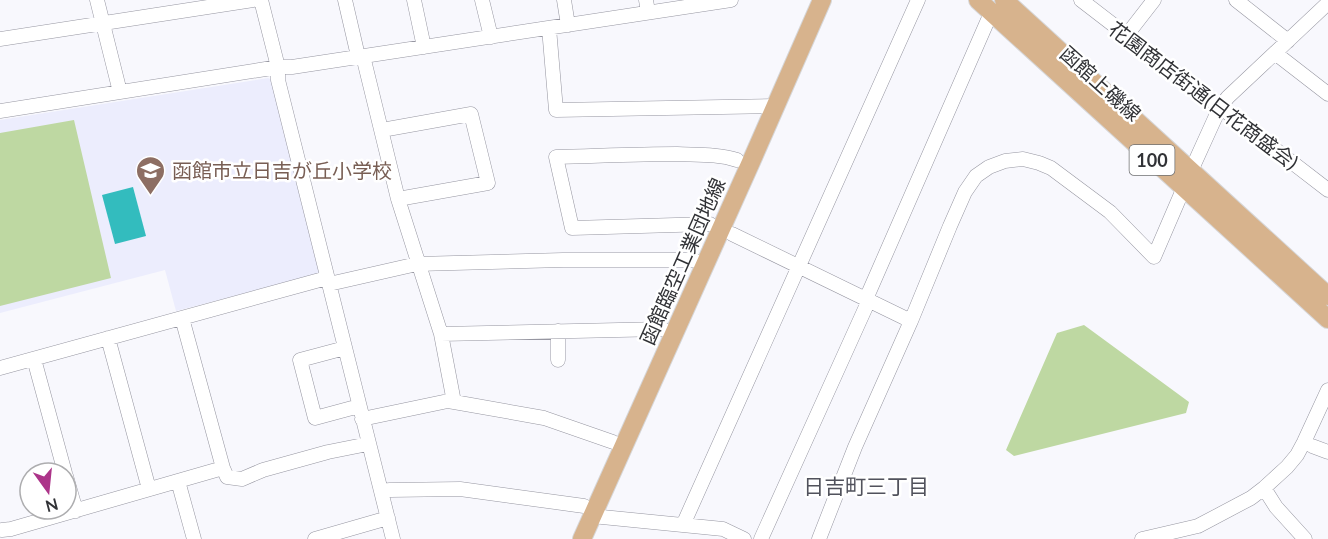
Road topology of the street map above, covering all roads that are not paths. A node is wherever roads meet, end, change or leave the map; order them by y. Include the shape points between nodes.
1 (98, 0) edge
2 (254, 0) edge
3 (261, 0) edge
4 (345, 0) edge
5 (414, 0) edge
6 (482, 0) edge
7 (564, 0) edge
8 (731, 0) edge
9 (822, 0) edge
10 (918, 0) edge
11 (978, 0) edge
12 (1081, 0) edge
13 (1154, 0) edge
14 (1236, 0) edge
15 (1328, 3) edge
16 (687, 4) edge
17 (997, 7) edge
18 (103, 23) junction
19 (568, 25) junction
20 (549, 28) junction
21 (1126, 36) junction
22 (491, 37) junction
23 (0, 39) edge
24 (1288, 41) junction
25 (424, 47) junction
26 (1275, 53) junction
27 (360, 56) junction
28 (278, 66) junction
29 (120, 92) junction
30 (1328, 94) edge
31 (775, 106) junction
32 (1220, 107) junction
33 (0, 111) edge
34 (382, 130) junction
35 (737, 160) dead end
36 (1191, 171) junction
37 (1184, 189) junction
38 (1328, 190) edge
39 (398, 199) junction
40 (710, 224) dead end
41 (732, 234) dead end
42 (694, 260) dead end
43 (417, 264) junction
44 (799, 267) junction
45 (328, 281) junction
46 (1328, 296) edge
47 (867, 300) junction
48 (182, 318) junction
49 (1328, 319) edge
50 (911, 321) junction
51 (663, 329) dead end
52 (558, 332) junction
53 (441, 334) junction
54 (108, 338) junction
55 (345, 348) junction
56 (34, 359) junction
57 (558, 360) dead end
58 (0, 368) edge
59 (1328, 390) edge
60 (454, 402) junction
61 (361, 414) junction
62 (613, 442) dead end
63 (368, 444) junction
64 (1312, 446) dead end
65 (1328, 452) edge
66 (62, 461) edge
67 (223, 468) junction
68 (178, 481) junction
69 (1264, 488) junction
70 (149, 489) junction
71 (381, 491) junction
72 (78, 509) edge
73 (588, 511) junction
74 (388, 518) junction
75 (38, 521) edge
76 (683, 525) junction
77 (2, 531) edge
78 (194, 539) edge
79 (315, 539) edge
80 (393, 539) edge
81 (582, 539) edge
82 (744, 539) edge
83 (761, 539) edge
84 (819, 539) edge
85 (1142, 539) edge
86 (1305, 539) edge

1 - 18 street
2 - 18 street
3 - 28 street
4 - 27 street
5 - 25 street
6 - 22 street
7 - 19 street
8 - 16 street
9 - 31 main road, 函館臨空工業団地線
10 - 44 street
11 - 17 main road, 函館上磯線 / 100
12 - 21 street, 花園商店街通(日花商盛会)
13 - 21 street
14 - 24 street
15 - 24 street
16 - 19 street
17 - 36 main road, 函館上磯線 / 100
17 - 37 main road, 函館上磯線 / 100
17 - 47 street
18 - 23 street
18 - 29 street
19 - 20 street
20 - 22 street
20 - 31 street via 556,110
21 - 32 street, 花園商店街通(日花商盛会)
22 - 25 street
24 - 26 street
25 - 27 street
26 - 30 street
26 - 32 street
27 - 28 street
27 - 34 street
28 - 29 street
28 - 45 street via 278,80
29 - 33 street
31 - 73 main road, 函館臨空工業団地線
32 - 36 street
32 - 38 street, 花園商店街通(日花商盛会)
34 - 39 street
34 - 39 street via 471,114 488,183
35 - 40 street via 654,154 556,157 572,228
36 - 37 street
36 - 46 main road, 函館上磯線 / 100
37 - 49 main road, 函館上磯線 / 100
37 - 50 street via 1154,257 1110,212 1051,168 1023,159 989,167 976,176 965,192
39 - 43 street
41 - 44 street
42 - 43 street
43 - 45 street
43 - 53 street
44 - 47 street
44 - 76 street
45 - 48 street
45 - 55 street
47 - 50 street
47 - 83 street
48 - 54 street
48 - 67 street
50 - 84 street
51 - 52 street
52 - 53 street
52 - 57 street
53 - 60 street
54 - 56 street
54 - 70 street
55 - 61 street
55 - 61 street via 300,360 315,418 352,408
56 - 58 street
56 - 66 street
59 - 69 street via 1297,455
60 - 61 street
60 - 62 street via 544,418
61 - 63 street
63 - 67 street via 263,470 242,479 227,477
63 - 71 street
64 - 65 street
67 - 68 street
68 - 70 street
68 - 78 street
69 - 85 street via 1198,526
69 - 86 street
70 - 72 street
71 - 73 street via 460,489
71 - 74 street
73 - 76 street
73 - 81 main road, 函館臨空工業団地線
74 - 79 street
74 - 80 street
75 - 77 street
76 - 82 street via 723,529

